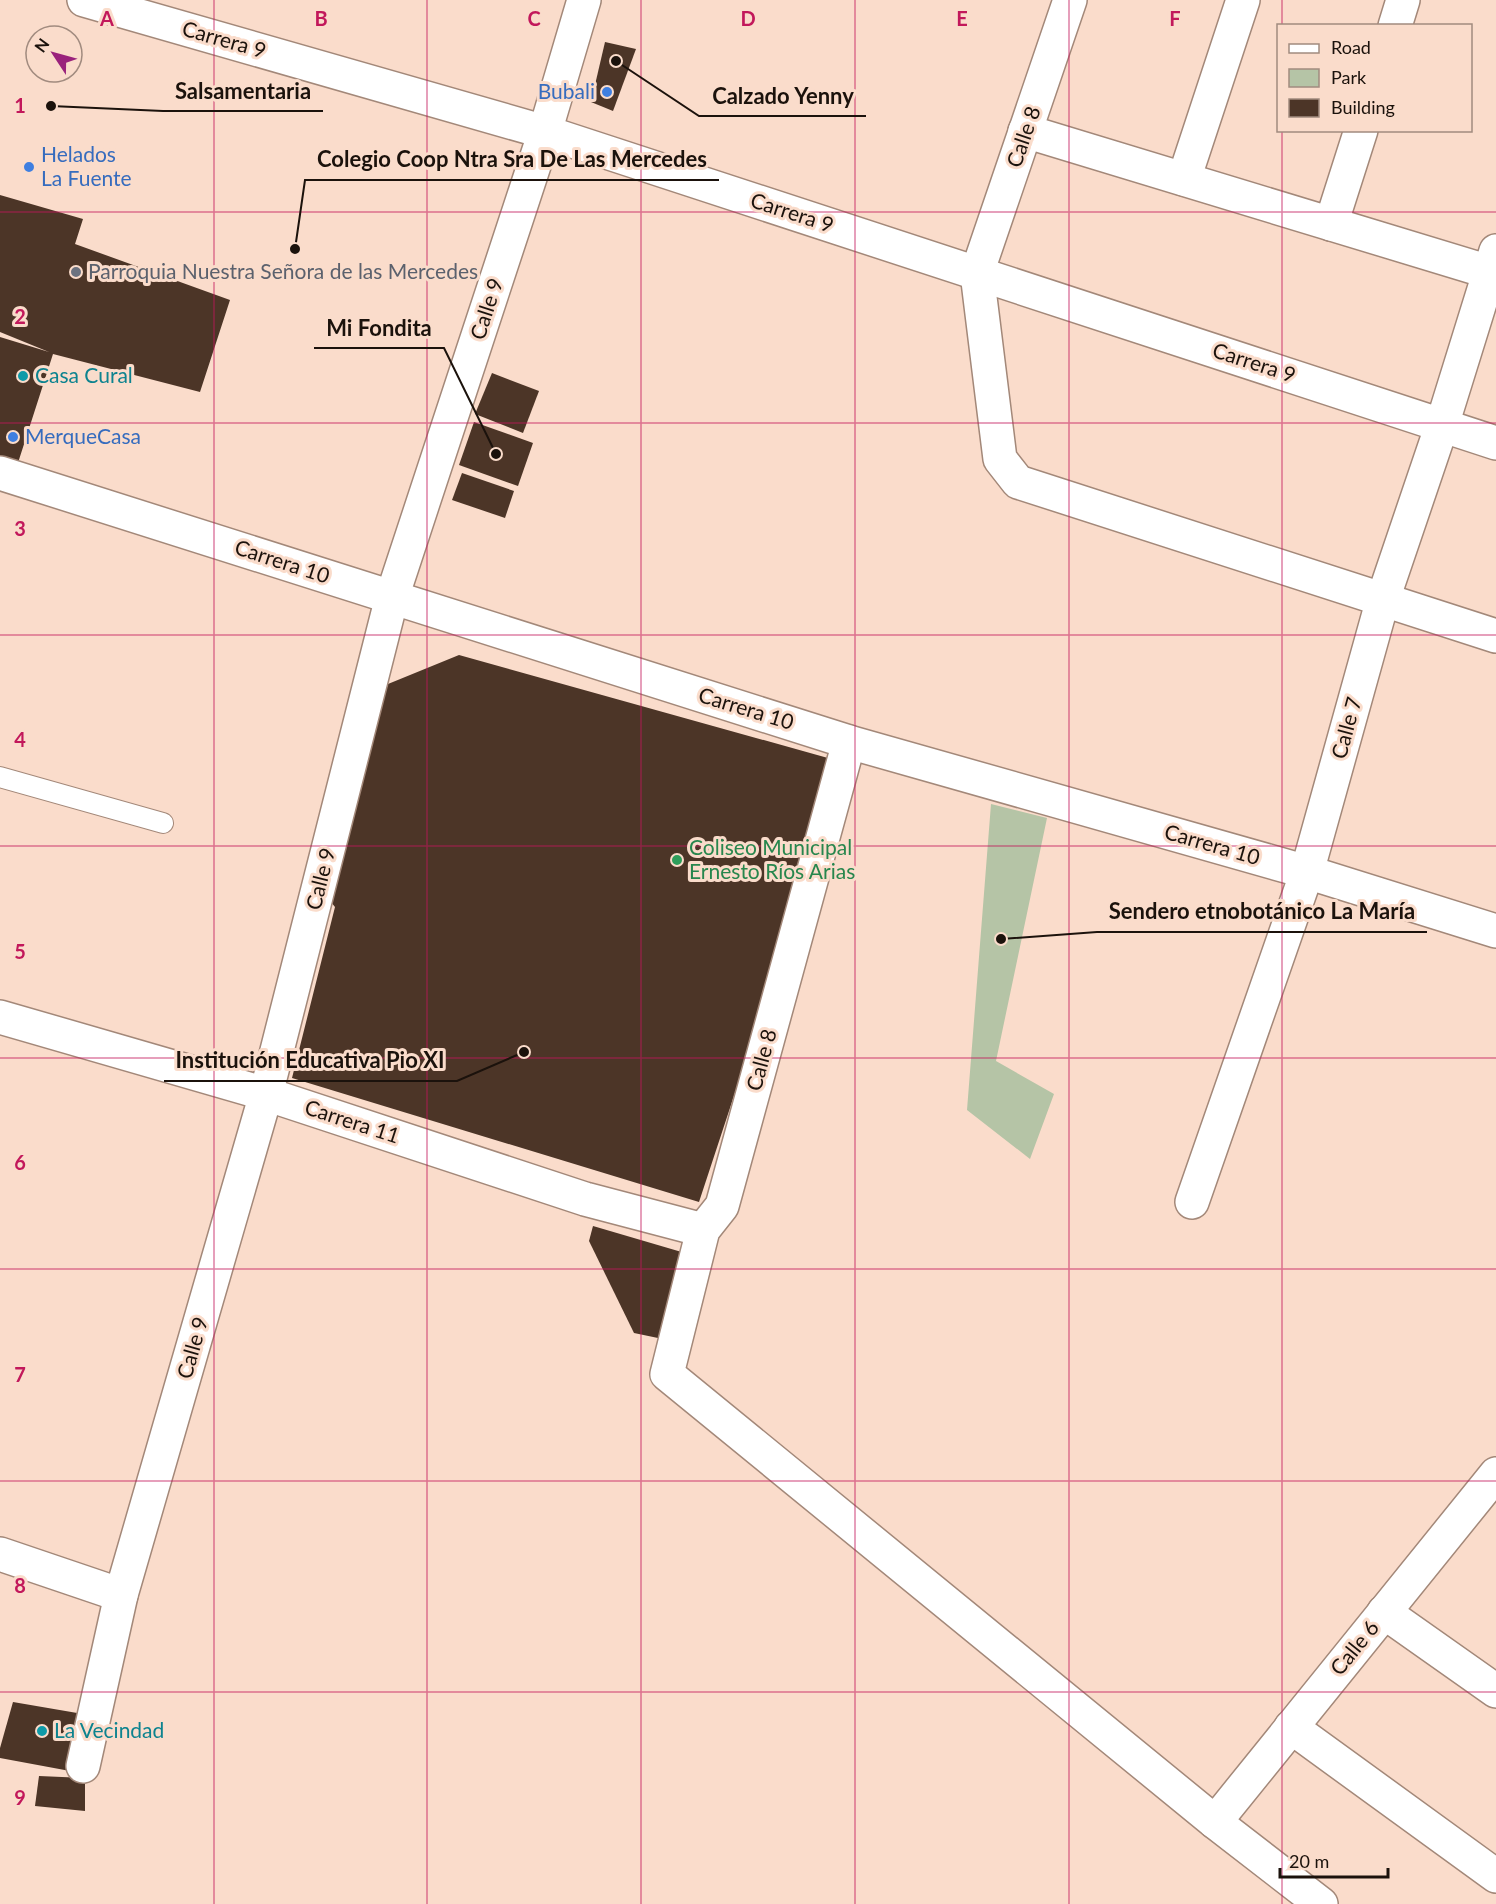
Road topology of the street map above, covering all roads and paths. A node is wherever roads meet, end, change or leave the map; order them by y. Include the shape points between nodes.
1 (84, 0) edge
2 (584, 0) edge
3 (1070, 0) edge
4 (1243, 0) edge
5 (1403, 0) edge
6 (1396, 24) edge
7 (1025, 131) junction
8 (546, 132) junction
9 (1360, 132) edge
10 (1184, 179) junction
11 (1331, 224) junction
12 (1494, 266) edge
13 (977, 273) junction
14 (1442, 424) junction
15 (1496, 443) edge
16 (0, 473) edge
17 (392, 597) junction
18 (1383, 599) junction
19 (1496, 636) edge
20 (849, 742) junction
21 (0, 777) edge
22 (163, 823) dead end
23 (1307, 872) junction
24 (1496, 931) edge
25 (0, 1017) edge
26 (266, 1094) junction
27 (1192, 1202) dead end
28 (703, 1230) junction
29 (1495, 1478) edge
30 (0, 1554) edge
31 (121, 1595) junction
32 (1384, 1612) junction
33 (1496, 1691) edge
34 (1291, 1727) junction
35 (83, 1766) dead end
36 (1215, 1822) junction
37 (1496, 1876) edge
38 (1321, 1904) edge

1 - 8 street, Carrera 9
2 - 8 street, Calle 9
3 - 7 street, Calle 8
4 - 10 street
5 - 6 street
7 - 10 street
7 - 13 street, Calle 8
8 - 13 street, Carrera 9
8 - 17 street, Calle 9
9 - 11 street
10 - 11 street
11 - 12 street
12 - 14 street, Calle 7
13 - 14 street, Carrera 9
13 - 18 street via 1000,459 1018,482
14 - 15 street, Carrera 9
14 - 18 street, Calle 7
16 - 17 street, Carrera 10
17 - 20 street, Carrera 10
17 - 26 street, Calle 9
18 - 19 street
18 - 23 street, Calle 7
20 - 23 street, Carrera 10
20 - 28 street, Calle 8 via 722,1206
21 - 22 lane
23 - 24 street, Carrera 10
23 - 27 street, Calle 7
25 - 26 street, Carrera 11
26 - 28 street, Carrera 11 via 585,1199
26 - 31 street, Calle 9
28 - 36 street, Calle 8 via 667,1374
29 - 32 street, Calle 6
30 - 31 street
31 - 35 street, Calle 9
32 - 33 street
32 - 34 street, Calle 6
34 - 36 street, Calle 6
34 - 37 street
36 - 38 street

